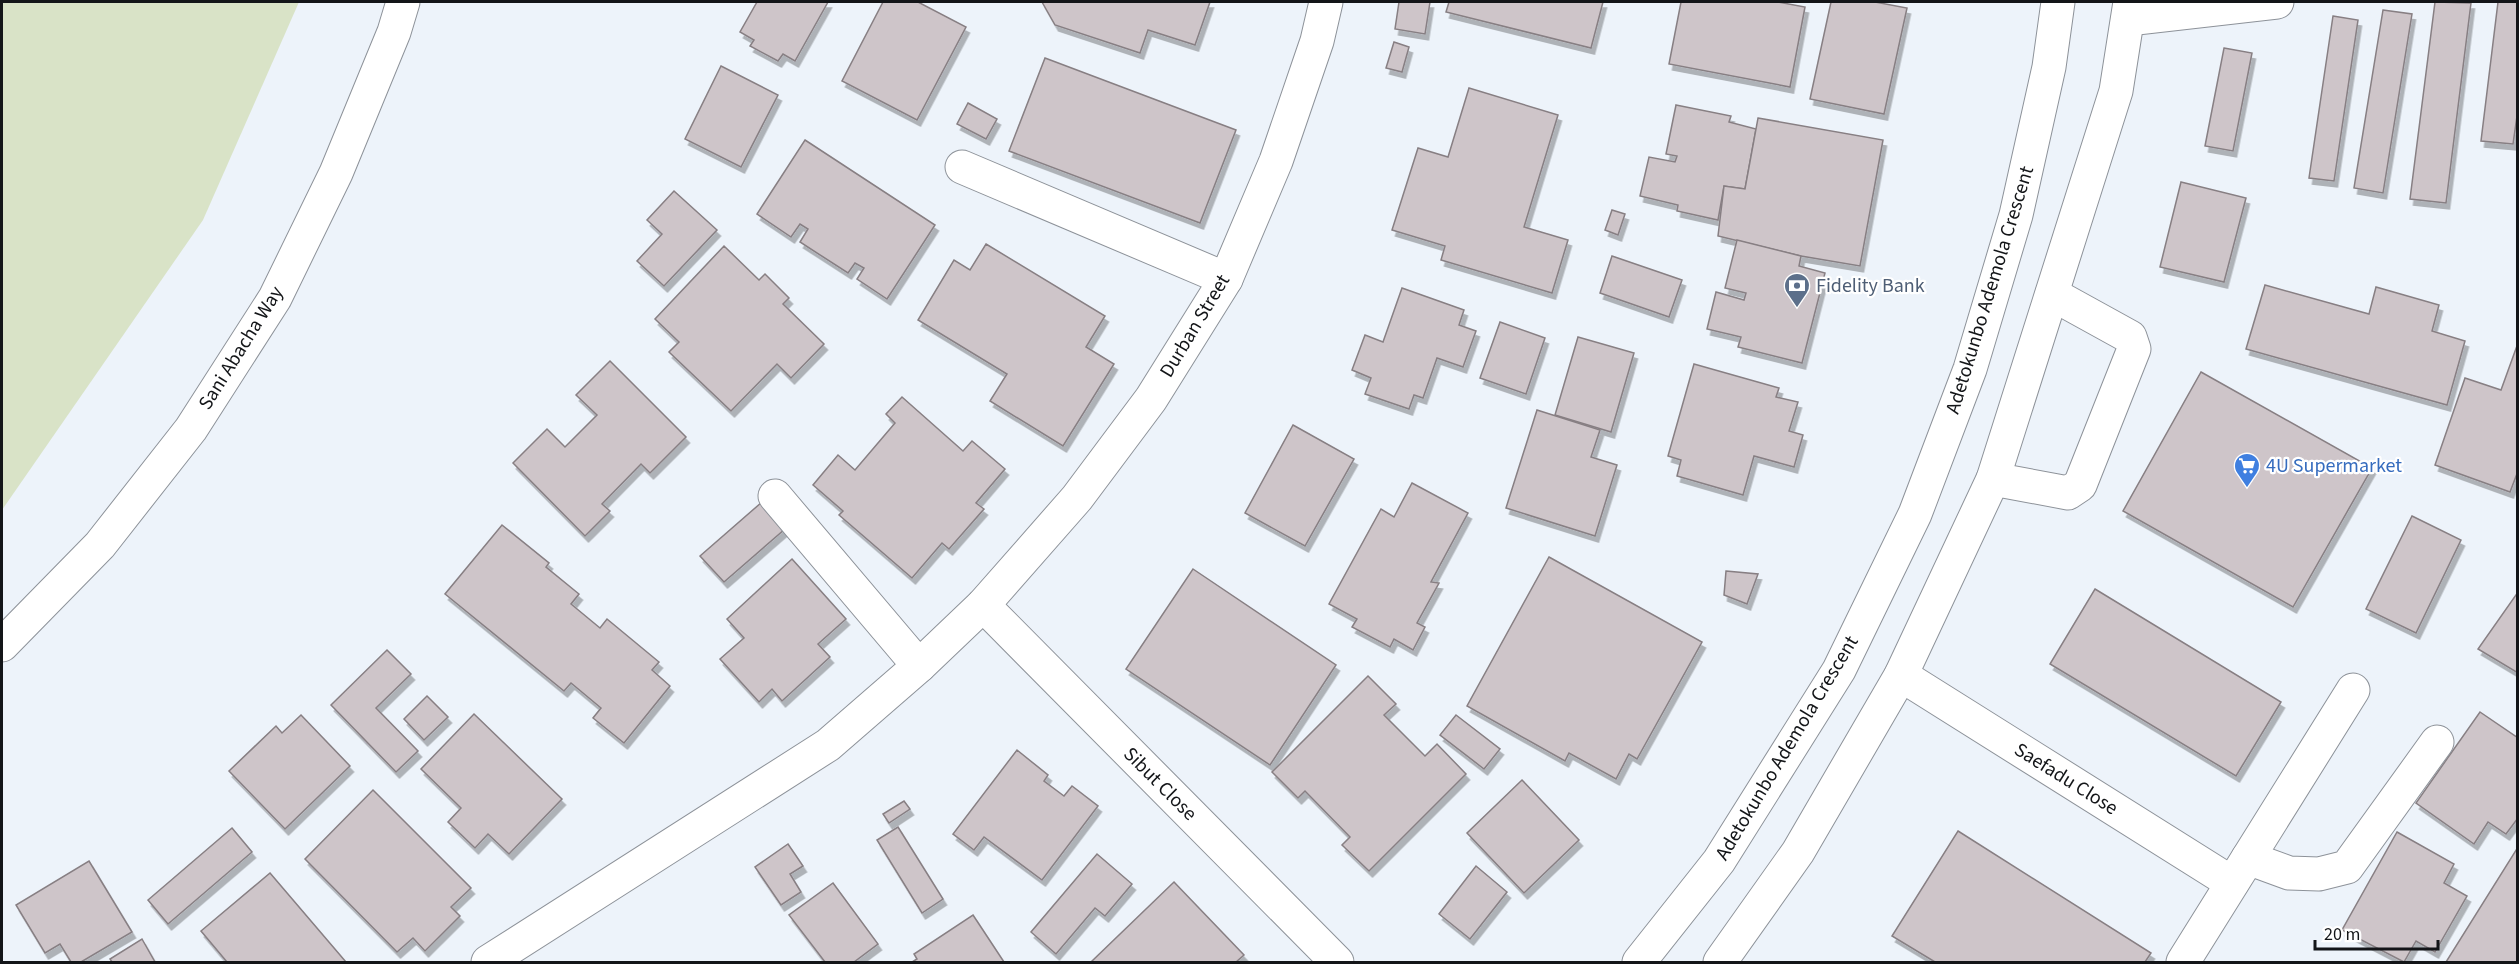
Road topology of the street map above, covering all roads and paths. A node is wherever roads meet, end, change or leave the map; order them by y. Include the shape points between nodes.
1 (404, 2) edge
2 (1326, 2) edge
3 (2058, 2) edge
4 (2277, 2) edge
5 (2129, 10) edge
6 (962, 166) dead end
7 (1226, 279) junction
8 (2052, 294) junction
9 (1993, 479) junction
10 (775, 496) dead end
11 (983, 605) junction
12 (2, 645) edge
13 (919, 666) junction
14 (1901, 675) junction
15 (2353, 690) dead end
16 (2437, 742) dead end
17 (2240, 871) junction
18 (488, 963) edge
19 (1337, 963) edge
20 (1639, 963) edge
21 (1720, 963) edge
22 (2183, 963) edge

1 - 12 main road, Sani Abacha Way via 336,173 275,298 191,429 107,536
2 - 7 main road, Durban Street via 1317,41 1276,161
3 - 20 main road, Adetokunbo Ademola Crescent via 2049,67 2016,215 1970,369 1915,514 1839,670 1719,861
4 - 5 main road
5 - 8 main road via 2116,91
6 - 7 main road
7 - 11 main road, Durban Street via 1151,399 1077,498
8 - 9 main road
8 - 9 main road via 2130,337 2134,349 2080,485 2067,494
9 - 14 main road
10 - 13 main road
11 - 13 main road, Durban Street
11 - 19 main road, Sibut Close
13 - 18 main road, Durban Street via 828,746
14 - 17 main road, Saefadu Close
14 - 21 main road via 1798,852
15 - 17 main road
16 - 17 main road, Saefadu Close via 2347,867 2319,874
17 - 22 main road

